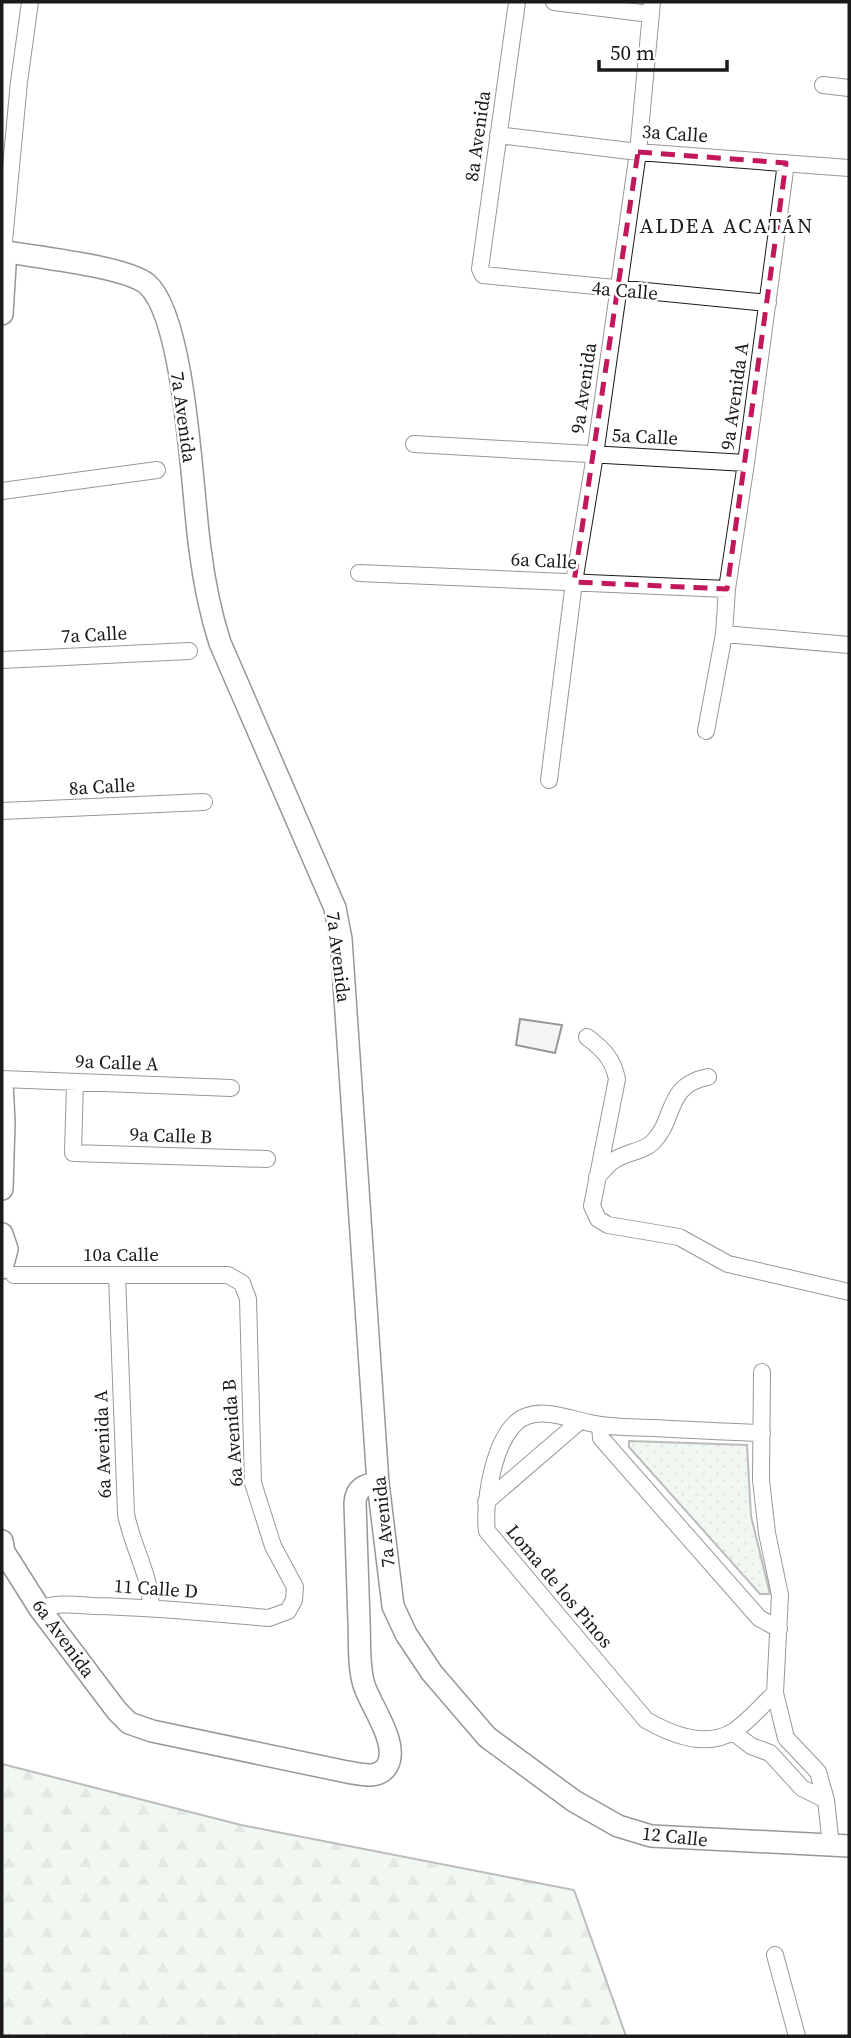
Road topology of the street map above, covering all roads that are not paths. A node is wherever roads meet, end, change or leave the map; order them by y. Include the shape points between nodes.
1 (30, 2) edge
2 (517, 2) edge
3 (554, 2) edge
4 (651, 8) edge
5 (2, 80) edge
6 (19, 82) junction
7 (823, 85) dead end
8 (849, 88) edge
9 (498, 135) junction
10 (638, 152) junction
11 (786, 163) junction
12 (849, 168) edge
13 (2, 251) edge
14 (483, 275) joint
15 (618, 290) junction
16 (768, 303) junction
17 (2, 314) edge
18 (414, 444) dead end
19 (595, 455) junction
20 (746, 463) junction
21 (157, 470) dead end
22 (2, 491) edge
23 (359, 573) dead end
24 (574, 582) junction
25 (727, 589) junction
26 (724, 634) junction
27 (849, 645) edge
28 (189, 651) dead end
29 (2, 660) edge
30 (706, 731) dead end
31 (550, 780) dead end
32 (204, 802) dead end
33 (2, 811) edge
34 (587, 1037) dead end
35 (708, 1077) dead end
36 (2, 1081) edge
37 (75, 1082) junction
38 (231, 1088) dead end
39 (3, 1124) edge
40 (267, 1159) dead end
41 (597, 1177) junction
42 (2, 1189) edge
43 (2, 1234) edge
44 (8, 1271) edge
45 (117, 1275) junction
46 (228, 1275) joint
47 (849, 1292) edge
48 (762, 1372) dead end
49 (580, 1421) junction
50 (600, 1426) junction
51 (761, 1433) junction
52 (378, 1483) junction
53 (486, 1502) junction
54 (3, 1548) edge
55 (151, 1607) junction
56 (40, 1609) junction
57 (270, 1618) joint
58 (779, 1629) junction
59 (775, 1693) junction
60 (733, 1732) junction
61 (487, 1737) joint
62 (786, 1738) junction
63 (770, 1754) junction
64 (826, 1800) junction
65 (840, 1846) edge
66 (775, 1955) dead end
67 (797, 2036) edge

1 - 6 street
2 - 9 street, 8a Avenida
3 - 4 street
4 - 10 street, 9a Avenida
5 - 6 street
6 - 13 street
7 - 8 street
9 - 10 street, 3a Calle
9 - 14 street, 8a Avenida via 480,269
10 - 11 street, 3a Calle
10 - 15 street, 9a Avenida
11 - 12 street, 3a Calle
11 - 16 street, 9a Avenida A
13 - 17 street
13 - 52 street, 7a Avenida via 122,272 146,284 164,316 182,382 210,613 335,908 341,939
14 - 15 street, 4a Calle
15 - 16 street, 4a Calle
15 - 19 street, 9a Avenida
16 - 20 street, 9a Avenida A
18 - 19 street, 5a Calle
19 - 20 street, 5a Calle
19 - 24 street, 9a Avenida
20 - 25 street, 9a Avenida A
21 - 22 street
23 - 24 street, 6a Calle
24 - 25 street, 6a Calle
24 - 31 street, 9a Avenida
25 - 26 street, 9a Avenida A
26 - 27 street
26 - 30 street
28 - 29 street, 7a Calle
32 - 33 street, 8a Calle
34 - 41 street via 604,1049 617,1079
35 - 41 street via 684,1087 648,1147 614,1160
36 - 37 street, 9a Calle A
36 - 39 street
37 - 38 street, 9a Calle A
37 - 40 street, 9a Calle B via 73,1153
39 - 42 street
41 - 47 street via 592,1206 598,1219 608,1225 679,1237 728,1264
43 - 44 street
44 - 45 street, 10a Calle
45 - 46 street, 10a Calle
45 - 55 street, 6a Avenida A via 126,1514 150,1589
46 - 57 street, 6a Avenida B via 242,1283 248,1298 253,1483 274,1546 295,1587 288,1611
48 - 51 street
49 - 50 street, Loma de los Pinos
49 - 53 street
49 - 53 street, Loma de los Pinos via 537,1413 512,1425 502,1441
50 - 51 street, Loma de los Pinos
50 - 58 street via 601,1438 759,1618
51 - 58 street via 761,1480 780,1595
52 - 56 street, 6a Avenida via 361,1488 355,1503 362,1674 389,1743 388,1762 370,1775 136,1728 117,1711
52 - 61 street, 7a Avenida via 398,1619 424,1663
53 - 60 street, Loma de los Pinos via 487,1531 646,1720 687,1739
54 - 56 street, 6a Avenida
55 - 56 street, 11 Calle D via 48,1605
55 - 57 street, 11 Calle D
58 - 59 street
59 - 60 street
59 - 62 street
60 - 63 street
61 - 65 street, 12 Calle via 584,1808 629,1830 651,1836
62 - 63 street
62 - 64 street via 818,1772
63 - 64 street via 802,1788
64 - 65 street
66 - 67 street

